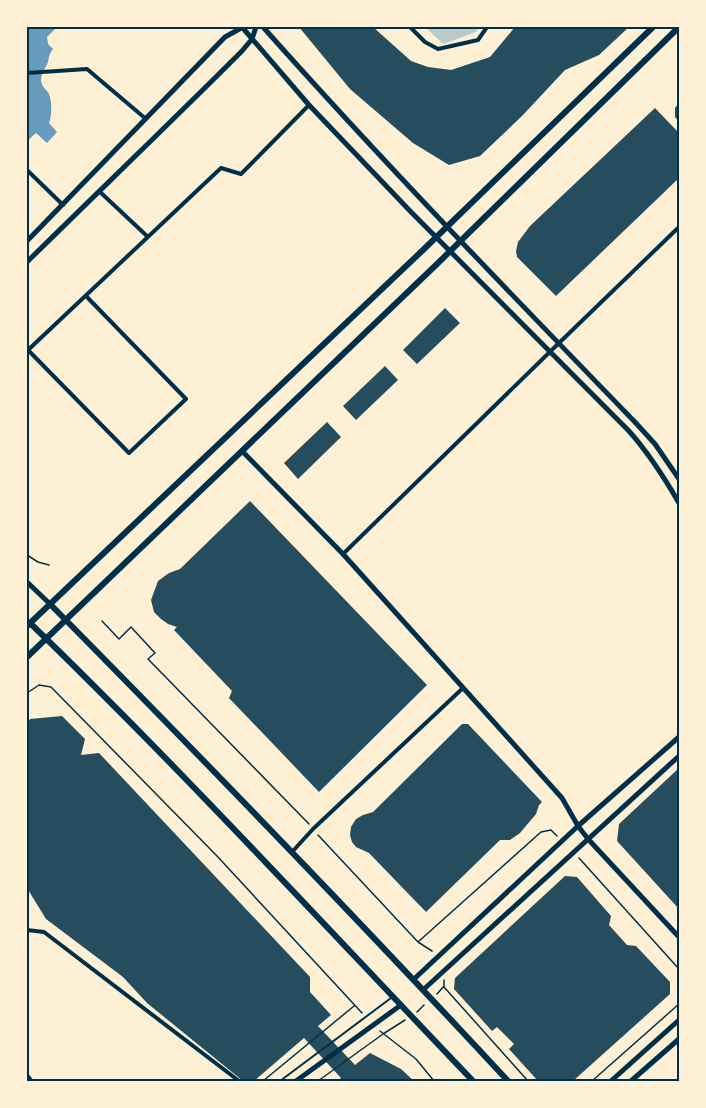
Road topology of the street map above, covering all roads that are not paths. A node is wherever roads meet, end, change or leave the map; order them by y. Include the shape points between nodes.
1 (242, 27) edge
2 (256, 27) edge
3 (263, 27) edge
4 (410, 27) edge
5 (487, 27) edge
6 (653, 27) edge
7 (679, 27) edge
8 (252, 39) junction
9 (27, 73) edge
10 (309, 105) junction
11 (146, 118) junction
12 (27, 170) edge
13 (99, 191) junction
14 (63, 205) junction
15 (447, 226) junction
16 (679, 227) edge
17 (148, 237) junction
18 (436, 237) junction
19 (461, 240) junction
20 (27, 241) edge
21 (450, 251) junction
22 (27, 262) edge
23 (86, 296) junction
24 (559, 343) junction
25 (550, 351) junction
26 (242, 451) junction
27 (679, 479) edge
28 (679, 503) edge
29 (344, 554) junction
30 (27, 582) edge
31 (50, 604) junction
32 (65, 620) junction
33 (28, 623) edge
34 (45, 638) junction
35 (27, 657) edge
36 (464, 688) junction
37 (679, 737) edge
38 (679, 756) edge
39 (578, 826) junction
40 (588, 839) junction
41 (291, 852) junction
42 (27, 930) edge
43 (679, 937) edge
44 (413, 980) junction
45 (423, 990) junction
46 (393, 996) junction
47 (401, 1005) junction
48 (679, 1020) edge
49 (679, 1039) edge
50 (27, 1076) edge
51 (31, 1081) edge
52 (239, 1081) edge
53 (280, 1081) edge
54 (297, 1081) edge
55 (472, 1081) edge
56 (508, 1081) edge
57 (611, 1081) edge
58 (631, 1081) edge

1 - 8 street
1 - 11 street via 225,37
2 - 8 street
3 - 15 street
4 - 5 street via 438,49 478,40
6 - 15 main road
7 - 19 main road
8 - 10 street
8 - 13 street
9 - 11 street via 87,69
10 - 17 street via 241,174 221,168
10 - 18 street
11 - 14 street
12 - 14 street
13 - 17 street
13 - 22 street
14 - 20 street
15 - 18 main road
15 - 19 street
16 - 24 street
17 - 23 street
18 - 21 street
18 - 31 main road
19 - 21 main road
19 - 24 street
21 - 25 street
21 - 26 main road
23 - 23 street via 186,399 129,453 28,350
24 - 25 street
24 - 27 street via 634,421
25 - 28 street via 639,442
25 - 29 street
26 - 29 street
26 - 32 main road
29 - 36 street
30 - 31 street
31 - 32 main road
31 - 33 main road
32 - 34 main road
32 - 41 main road
33 - 34 main road
34 - 35 main road
34 - 46 main road
36 - 39 street via 562,798
36 - 41 street
37 - 39 street
38 - 40 street
39 - 40 street
39 - 44 street
40 - 43 street
40 - 45 street
41 - 44 main road
42 - 52 street via 44,932
44 - 45 main road
45 - 56 main road
46 - 47 main road
46 - 53 lane
47 - 54 street
47 - 55 main road
48 - 57 street
49 - 58 street
50 - 51 street

